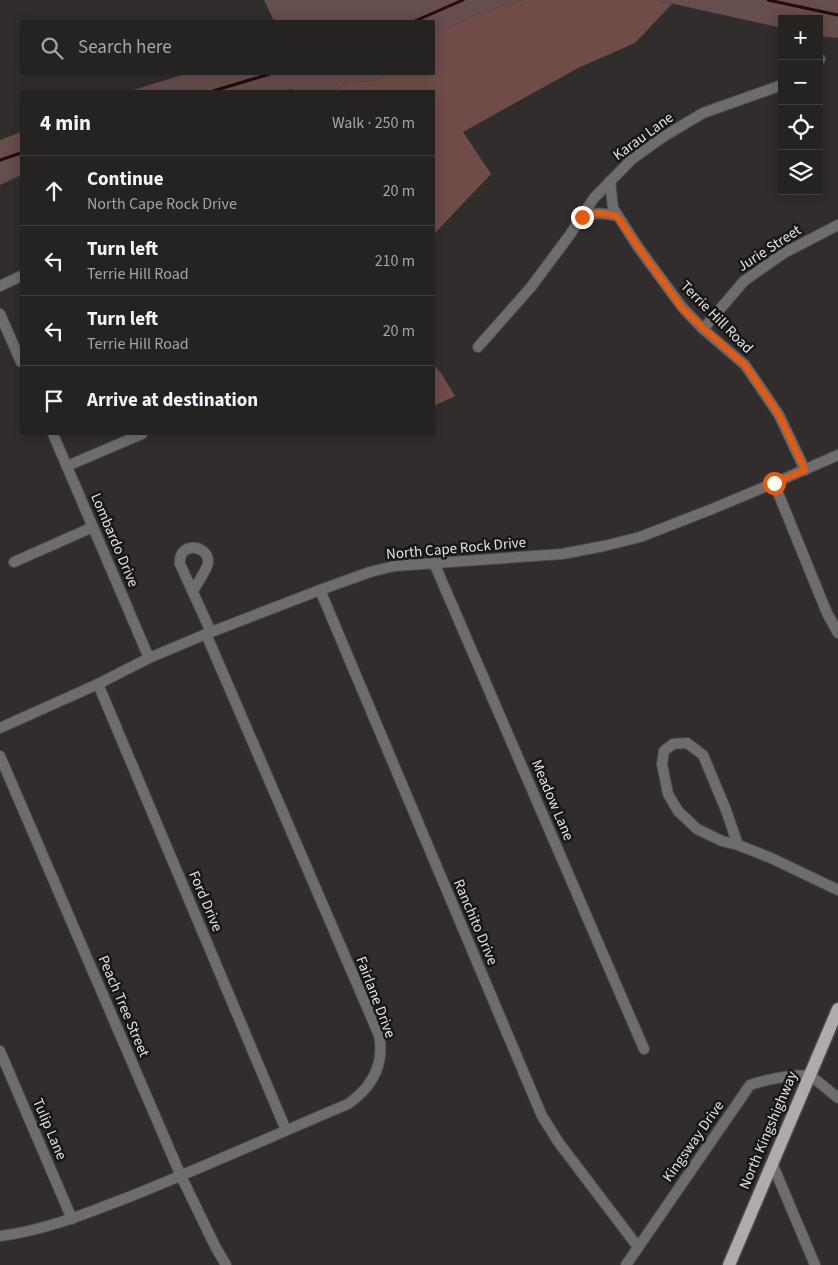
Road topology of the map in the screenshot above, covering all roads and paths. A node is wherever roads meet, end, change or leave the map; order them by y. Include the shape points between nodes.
1 (778, 86) edge
2 (610, 181) junction
3 (617, 216) junction
4 (582, 217) junction
5 (838, 225) edge
6 (20, 276) edge
7 (0, 286) edge
8 (0, 314) edge
9 (704, 329) junction
10 (478, 347) dead end
11 (20, 360) edge
12 (53, 435) edge
13 (140, 435) edge
14 (838, 454) edge
15 (67, 466) junction
16 (805, 470) junction
17 (774, 483) junction
18 (93, 527) junction
19 (14, 562) dead end
20 (434, 563) junction
21 (320, 590) junction
22 (193, 591) dead end
23 (838, 609) edge
24 (828, 612) junction
25 (209, 633) junction
26 (838, 633) edge
27 (149, 658) junction
28 (98, 684) junction
29 (0, 728) edge
30 (0, 756) edge
31 (738, 846) junction
32 (838, 890) edge
33 (838, 1009) edge
34 (644, 1048) dead end
35 (0, 1051) edge
36 (810, 1074) junction
37 (838, 1098) edge
38 (286, 1130) junction
39 (772, 1163) junction
40 (181, 1176) junction
41 (72, 1220) junction
42 (0, 1236) edge
43 (638, 1247) junction
44 (226, 1265) edge
45 (626, 1265) edge
46 (729, 1265) edge
47 (815, 1265) edge

1 - 2 street, Karau Lane via 703,113 632,159
2 - 3 street, Terrie Hill Road
2 - 4 street, Karau Lane
3 - 4 street via 592,213
3 - 9 street, Terrie Hill Road via 682,308
4 - 10 street, Karau Lane via 531,287
5 - 9 street, Jurie Street via 784,253 744,281
6 - 7 street
8 - 11 street
9 - 16 street, Terrie Hill Road via 745,365 779,415
12 - 15 street, Lombardo Drive
13 - 15 street
14 - 16 street, North Cape Rock Drive
15 - 18 street, Lombardo Drive
16 - 17 street, North Cape Rock Drive
17 - 20 street, North Cape Rock Drive via 640,537 604,546 562,554
17 - 24 street
18 - 19 street
18 - 27 street, Lombardo Drive
20 - 21 street, North Cape Rock Drive via 394,566
20 - 34 street, Meadow Lane
21 - 25 street, North Cape Rock Drive
21 - 43 street, Ranchito Drive via 542,1116
22 - 25 street, Fairlane Drive
23 - 24 street
24 - 26 street
25 - 27 street, North Cape Rock Drive
25 - 38 street, Fairlane Drive via 381,1046 375,1075 356,1098
27 - 28 street, North Cape Rock Drive
28 - 29 street, North Cape Rock Drive
28 - 38 street, Ford Drive
30 - 40 street, Peach Tree Street
31 - 31 street via 697,829 678,811 668,794 662,764 664,751 673,744 687,743 703,754
31 - 32 street
33 - 36 main road, North Kingshighway
35 - 41 street, Tulip Lane
36 - 37 street
36 - 39 main road, North Kingshighway
36 - 43 street, Kingsway Drive via 750,1085
38 - 40 street, Fairlane Drive
39 - 46 main road, North Kingshighway
39 - 47 street
40 - 41 street, Fairlane Drive
40 - 44 street, Peach Tree Street
41 - 42 street, Fairlane Drive
43 - 45 street, Kingsway Drive

